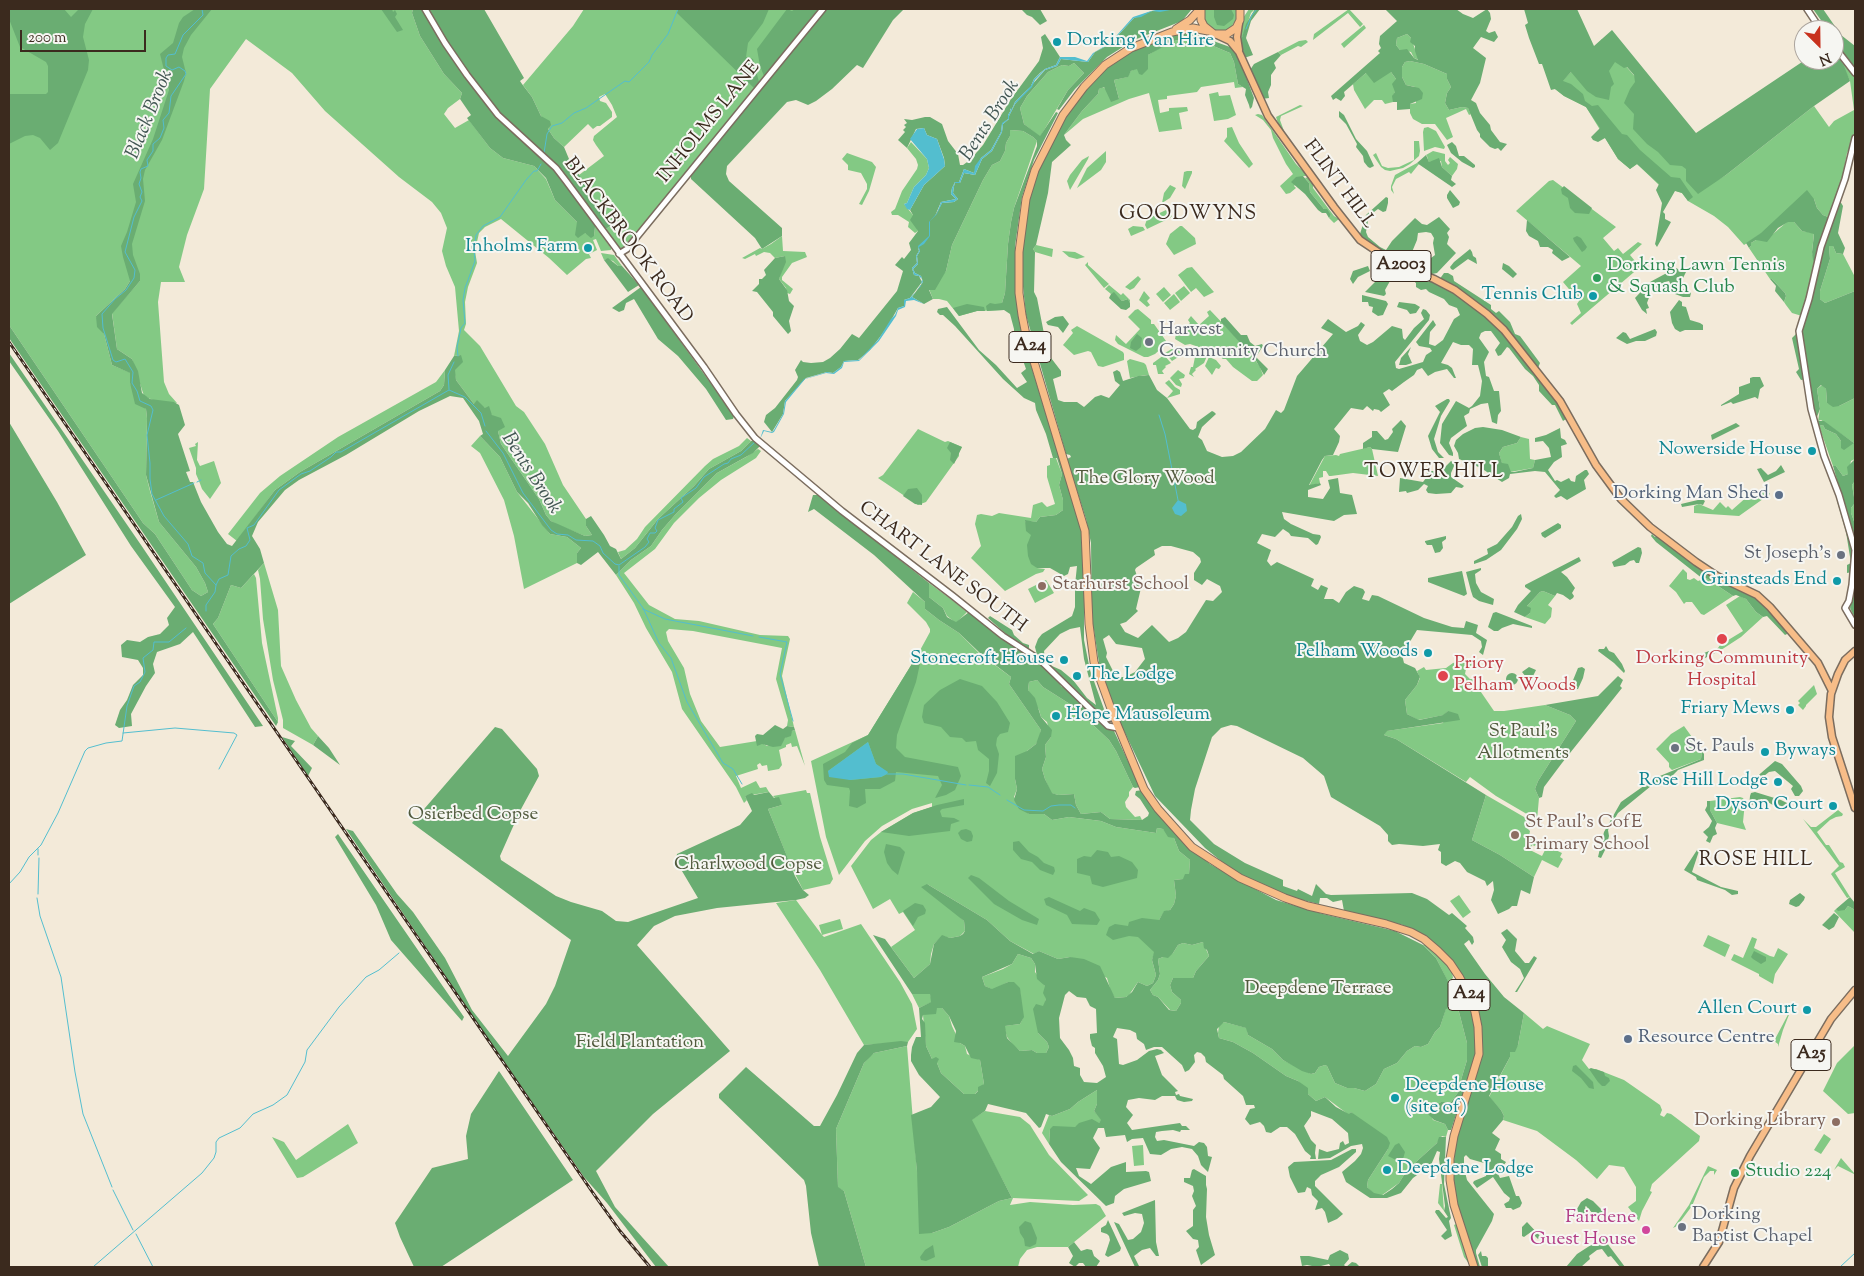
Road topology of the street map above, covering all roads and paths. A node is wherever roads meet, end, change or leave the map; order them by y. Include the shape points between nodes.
1 (425, 9) edge
2 (823, 9) edge
3 (1200, 9) edge
4 (1240, 9) edge
5 (1247, 9) edge
6 (1807, 9) edge
7 (1814, 20) edge
8 (1240, 21) junction
9 (1172, 32) junction
10 (1211, 32) junction
11 (1239, 52) junction
12 (1844, 59) edge
13 (1855, 73) edge
14 (1855, 138) edge
15 (619, 254) junction
16 (765, 447) joint
17 (1855, 625) edge
18 (1855, 651) edge
19 (1818, 663) junction
20 (1838, 674) junction
21 (1832, 691) junction
22 (1098, 717) junction
23 (1114, 717) junction
24 (1118, 728) junction
25 (1855, 808) edge
26 (1855, 990) edge
27 (1855, 996) edge
28 (1847, 1001) junction
29 (1474, 1267) edge
30 (1702, 1267) edge

1 - 15 street, BLACKBROOK ROAD via 445,43 498,115 556,168
2 - 15 street, INHOLMS LANE via 627,249
3 - 9 highway, A24
3 - 10 highway via 1201,20
4 - 8 highway
5 - 8 highway
6 - 7 street
8 - 10 highway via 1226,34
8 - 11 main road, FLINT HILL / A2003
9 - 10 highway, A24 via 1193,28
9 - 23 highway, A24 via 1122,53 1089,81 1072,102 1035,170 1026,199 1019,252 1019,293 1026,335 1085,531 1094,662
10 - 11 main road, FLINT HILL / A2003 via 1230,41
11 - 19 main road, FLINT HILL / A2003 via 1268,116 1360,240 1396,264 1434,279 1472,301 1504,330 1560,401 1607,481 1631,510 1706,570 1757,596
12 - 13 street
14 - 17 street via 1843,185 1820,247 1799,331 1811,410 1855,550 1852,585 1845,608
15 - 16 street, BLACKBROOK ROAD via 740,420
16 - 22 street, CHART LANE SOUTH via 834,505 1003,636 1040,660
18 - 20 main road via 1845,660
19 - 20 main road, A2003 via 1830,674
19 - 21 main road, A2003
20 - 21 main road
21 - 25 main road via 1830,724
22 - 23 street
22 - 24 street, CHART LANE SOUTH via 1108,726
23 - 24 highway, A24
24 - 29 highway, A24 via 1144,789 1192,847 1240,878 1284,898 1411,932 1438,951 1460,978 1475,1012 1479,1054 1452,1146 1450,1180 1454,1205
26 - 28 main road, A25
27 - 28 main road, A25
28 - 30 main road, A25 via 1828,1024 1750,1156 1734,1188 1718,1242

